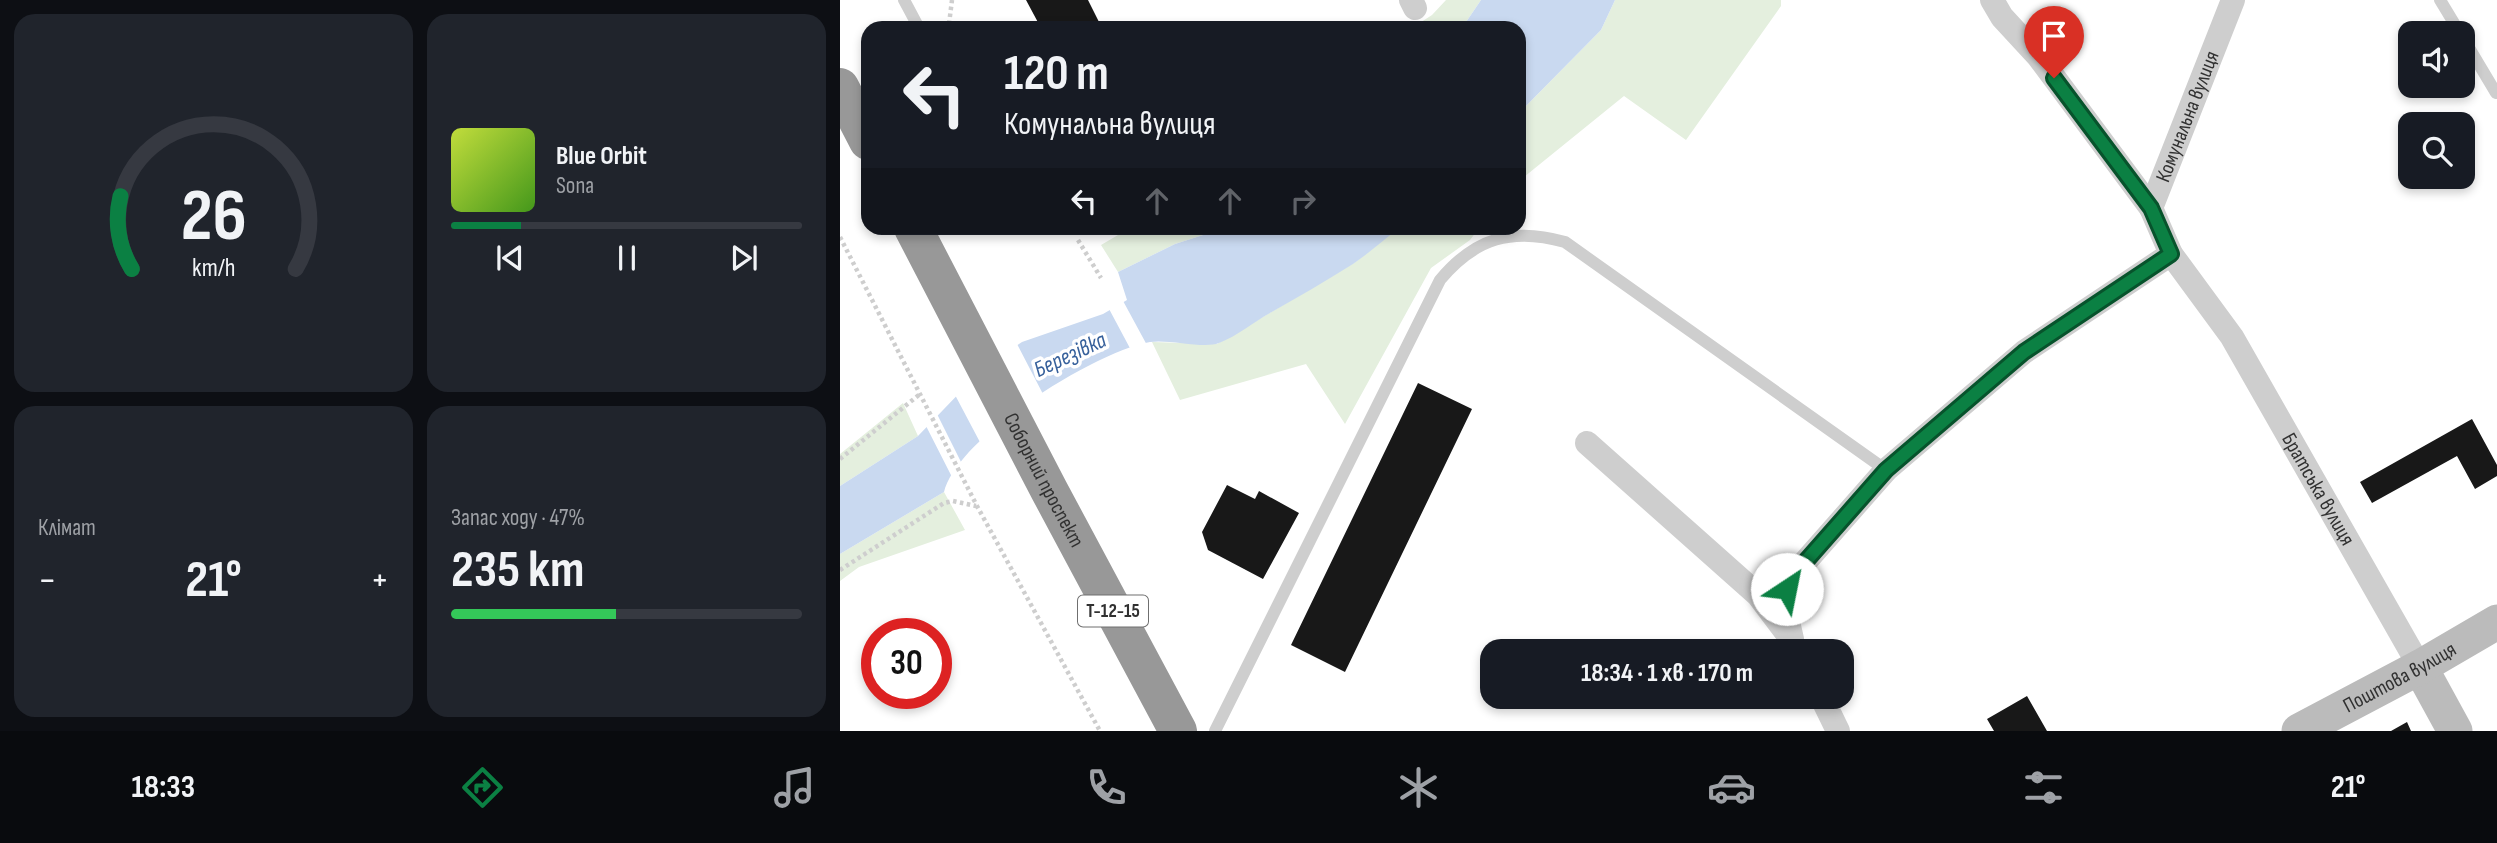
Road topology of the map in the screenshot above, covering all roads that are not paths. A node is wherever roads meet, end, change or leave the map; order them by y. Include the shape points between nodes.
1 (904, 0) edge
2 (1992, 0) edge
3 (2233, 0) edge
4 (2440, 0) edge
5 (915, 21) edge
6 (2453, 21) edge
7 (2475, 58) edge
8 (840, 87) edge
9 (2496, 93) edge
10 (861, 128) edge
11 (2151, 208) junction
12 (917, 235) edge
13 (1514, 235) edge
14 (1526, 235) edge
15 (2171, 254) junction
16 (1587, 443) dead end
17 (1886, 470) junction
18 (2497, 622) edge
19 (1791, 639) edge
20 (1793, 639) edge
21 (2420, 667) junction
22 (1827, 709) edge
23 (1178, 731) edge
24 (1215, 731) edge
25 (1838, 731) edge
26 (2299, 731) edge
27 (2455, 731) edge

1 - 5 lane
2 - 11 street
3 - 11 street, Комунальна вулиця
4 - 6 lane
7 - 9 lane
8 - 10 highway
11 - 15 street, Комунальна вулиця
12 - 23 highway, Соборний проспект / Т-12-15
13 - 24 lane via 1474,248 1440,280
14 - 17 lane via 1565,242
15 - 17 street via 2024,352
15 - 21 street, Братська вулиця via 2232,337
16 - 19 street via 1758,595
17 - 20 street via 1792,579 1786,611
18 - 21 street, Поштова вулиця
21 - 26 street, Поштова вулиця
21 - 27 street, Братська вулиця
22 - 25 street

